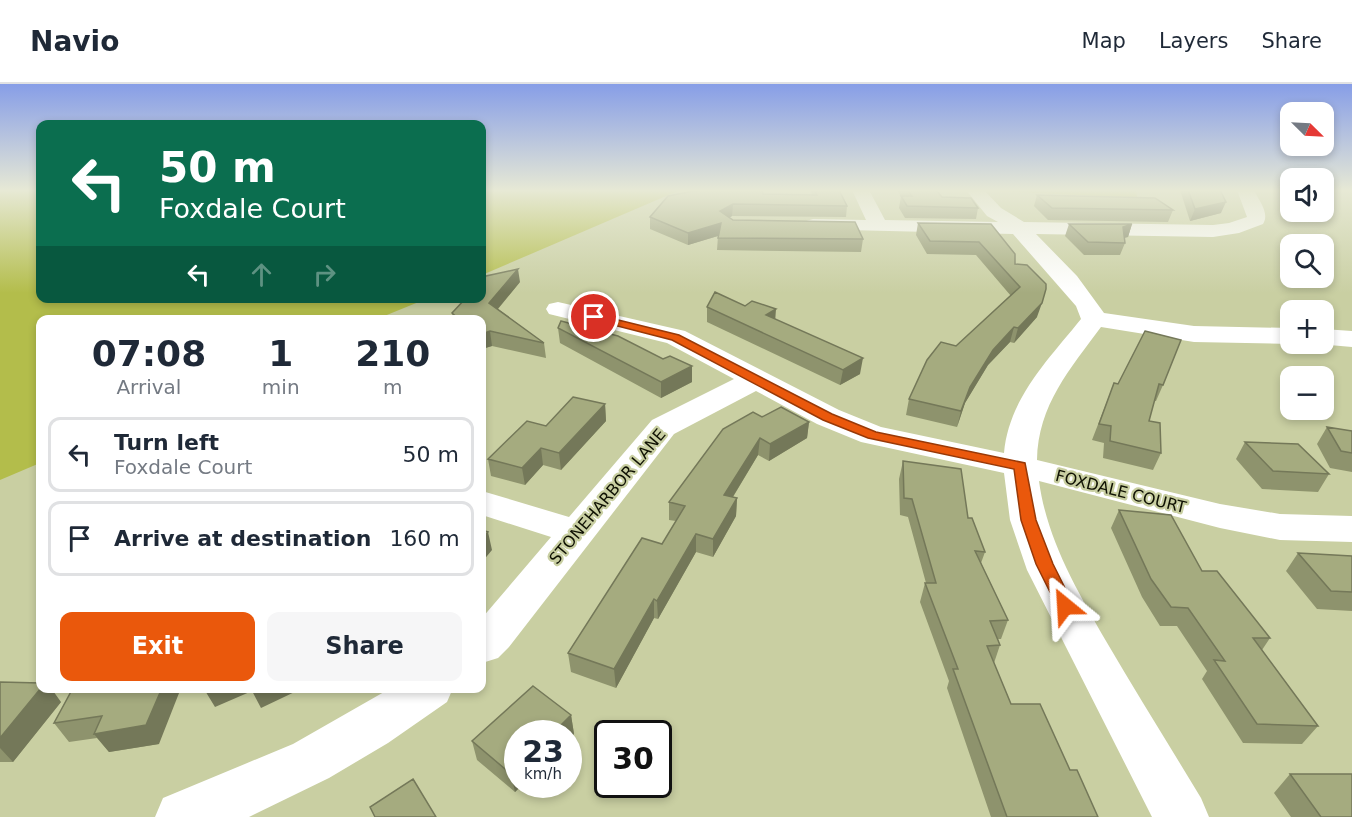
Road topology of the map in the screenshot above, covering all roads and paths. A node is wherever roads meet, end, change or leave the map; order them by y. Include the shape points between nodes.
1 (1014, 224) edge
2 (1250, 224) edge
3 (799, 225) edge
4 (878, 226) joint
5 (1017, 226) junction
6 (558, 309) dead end
7 (1094, 319) junction
8 (1280, 336) edge
9 (1334, 338) edge
10 (1352, 339) edge
11 (757, 379) junction
12 (1020, 466) junction
13 (486, 504) edge
14 (1352, 529) edge
15 (577, 532) junction
16 (486, 641) edge
17 (423, 693) edge
18 (183, 817) edge
19 (1181, 817) edge

1 - 5 street
2 - 5 street via 1232,229 1173,231
3 - 4 street
4 - 5 street
5 - 7 street via 1069,281
6 - 11 street, FOXDALE COURT via 676,338
7 - 8 street via 1194,334
7 - 12 street via 1036,399 1026,419
9 - 10 street
11 - 12 street, FOXDALE COURT via 828,417 872,435
11 - 15 street, STONEHARBOR LANE via 663,428
12 - 14 street, FOXDALE COURT via 1220,516 1280,527
12 - 19 street via 1029,520 1045,564 1086,647
13 - 15 street
15 - 16 street, STONEHARBOR LANE
17 - 18 street via 326,756

